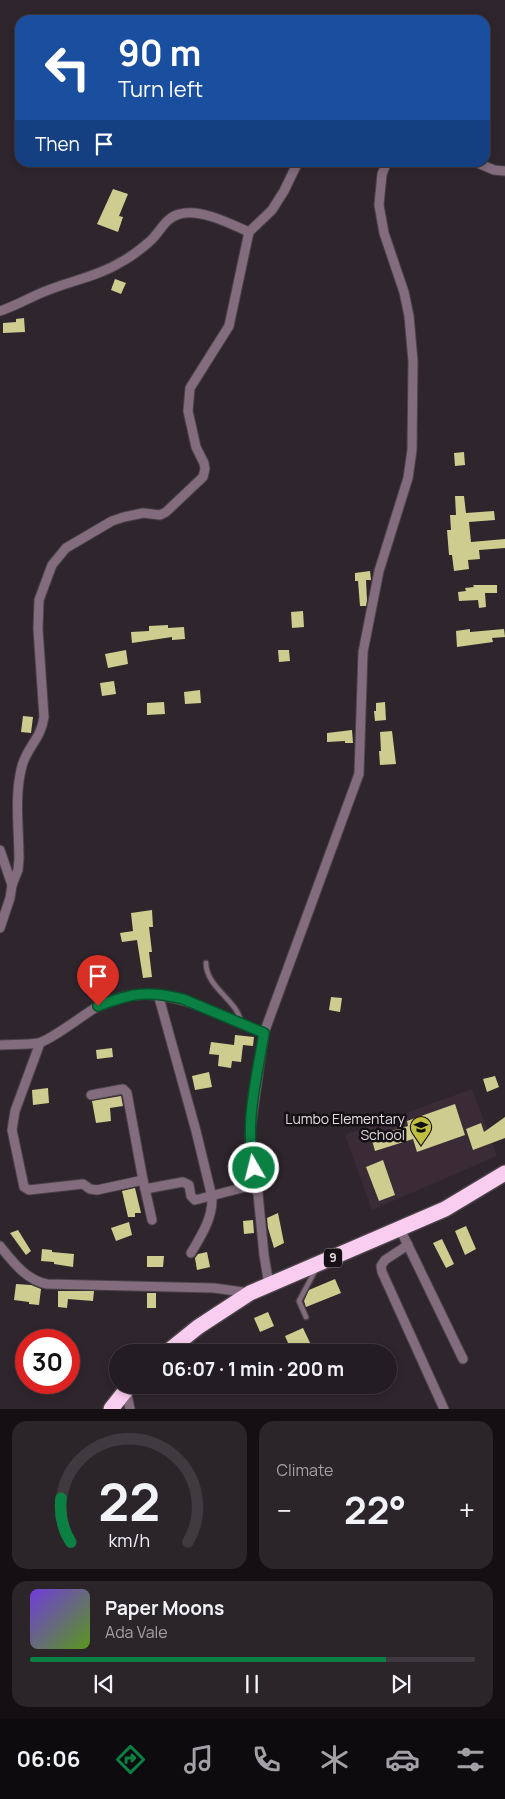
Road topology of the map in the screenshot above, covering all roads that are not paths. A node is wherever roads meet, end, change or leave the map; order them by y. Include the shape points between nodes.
1 (296, 167) edge
2 (385, 167) edge
3 (487, 167) edge
4 (505, 171) edge
5 (249, 232) junction
6 (0, 311) edge
7 (0, 850) edge
8 (12, 885) junction
9 (0, 928) edge
10 (206, 964) dead end
11 (158, 994) junction
12 (241, 1024) junction
13 (264, 1033) junction
14 (40, 1043) junction
15 (0, 1045) edge
16 (91, 1095) dead end
17 (505, 1173) edge
18 (142, 1180) junction
19 (257, 1184) junction
20 (145, 1189) junction
21 (212, 1196) junction
22 (152, 1220) dead end
23 (400, 1229) junction
24 (408, 1245) junction
25 (0, 1246) edge
26 (191, 1254) dead end
27 (319, 1263) junction
28 (269, 1285) junction
29 (250, 1293) junction
30 (306, 1317) dead end
31 (177, 1344) edge
32 (463, 1359) dead end
33 (122, 1394) edge
34 (129, 1394) edge
35 (110, 1409) edge
36 (130, 1409) edge
37 (444, 1409) edge

1 - 5 street via 272,210
2 - 13 street via 379,205 384,233 404,292 413,361 408,478 379,571 364,652 360,774
3 - 4 street
5 - 6 street via 222,220 197,213 182,213 173,216 150,242 121,263
5 - 8 street via 229,326 190,388 188,411 196,447 204,463 203,477 166,512 124,516 66,548 52,565 45,583 39,600 38,629 44,718 42,729 22,765 18,784 19,859
7 - 8 street
8 - 9 street
10 - 12 lane via 208,975 238,1012
11 - 12 street via 183,999
11 - 14 street via 136,994 98,1006
11 - 21 street
12 - 13 street
13 - 19 street via 250,1133 250,1153
14 - 15 street
14 - 18 street via 15,1111 12,1130 24,1187 29,1190 83,1184 97,1190
16 - 18 street via 123,1090 127,1093
17 - 23 highway, 9 via 445,1209
18 - 20 street
19 - 21 street
19 - 28 street
20 - 21 street via 183,1182 189,1186 193,1200
20 - 22 street
21 - 26 street via 210,1216
23 - 24 street
23 - 27 highway, 9
24 - 32 street
24 - 37 street via 385,1260 382,1272
25 - 29 street via 15,1265 47,1284 214,1288
27 - 28 highway, 9
27 - 30 lane via 300,1296
28 - 29 highway, 9
29 - 31 highway, 9
33 - 35 highway
34 - 36 street

